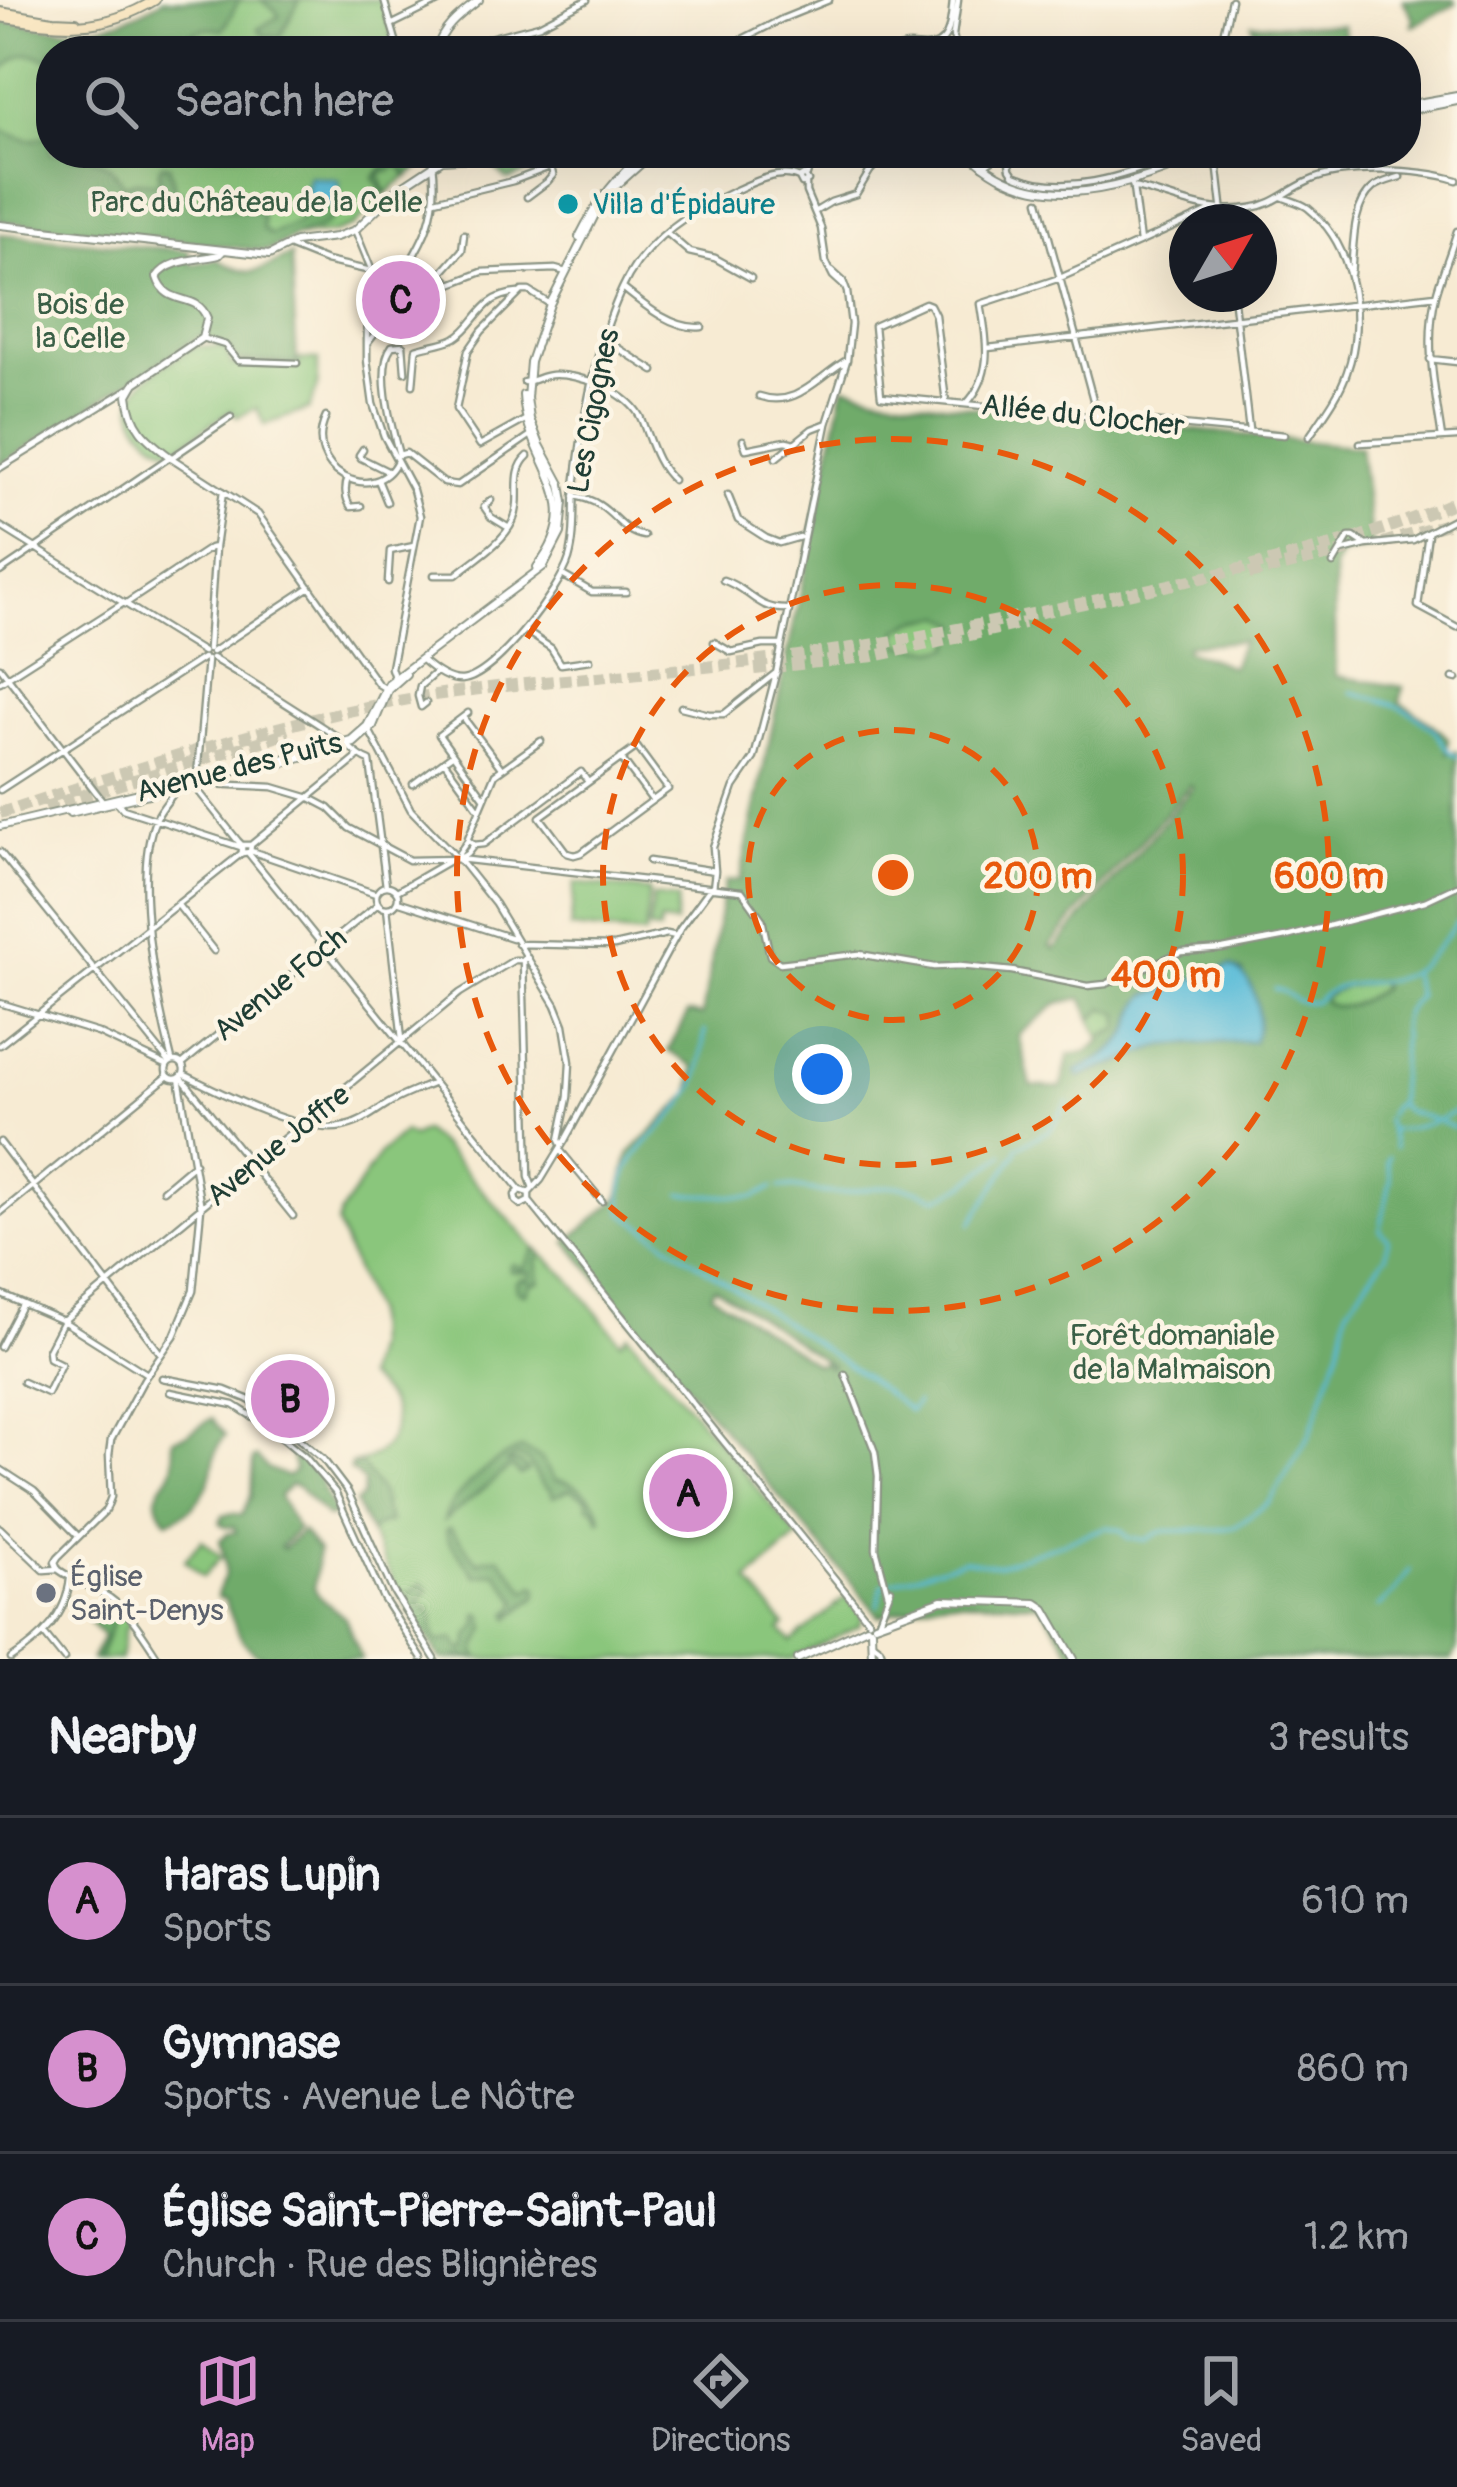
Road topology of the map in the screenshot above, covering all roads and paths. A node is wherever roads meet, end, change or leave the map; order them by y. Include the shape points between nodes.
1 (145, 0) edge
2 (155, 0) edge
3 (384, 0) edge
4 (442, 0) edge
5 (479, 0) edge
6 (587, 0) edge
7 (829, 0) edge
8 (955, 0) edge
9 (1231, 0) edge
10 (0, 14) edge
11 (391, 25) junction
12 (394, 36) edge
13 (442, 36) edge
14 (496, 36) edge
15 (749, 36) edge
16 (946, 36) edge
17 (954, 36) edge
18 (1223, 36) edge
19 (1457, 99) edge
20 (1421, 105) edge
21 (427, 168) edge
22 (433, 168) edge
23 (548, 168) edge
24 (551, 168) edge
25 (631, 168) edge
26 (810, 168) edge
27 (873, 168) edge
28 (986, 168) edge
29 (1010, 168) edge
30 (1142, 168) edge
31 (1174, 168) edge
32 (1216, 168) edge
33 (1400, 177) dead end
34 (804, 179) junction
35 (1457, 180) edge
36 (1132, 184) junction
37 (527, 197) dead end
38 (1282, 197) junction
39 (435, 200) junction
40 (1040, 201) dead end
41 (1191, 204) edge
42 (1222, 204) edge
43 (1264, 204) edge
44 (816, 211) junction
45 (0, 225) edge
46 (356, 230) junction
47 (1169, 230) edge
48 (1457, 231) edge
49 (667, 233) junction
50 (464, 234) dead end
51 (1140, 242) junction
52 (289, 246) junction
53 (193, 247) junction
54 (224, 250) junction
55 (194, 260) junction
56 (1349, 265) junction
57 (407, 267) junction
58 (564, 271) junction
59 (373, 274) junction
60 (441, 274) junction
61 (395, 278) junction
62 (751, 278) dead end
63 (1060, 278) junction
64 (426, 286) junction
65 (394, 288) junction
66 (622, 288) junction
67 (372, 289) junction
68 (436, 291) dead end
69 (518, 293) junction
70 (1436, 295) junction
71 (548, 304) junction
72 (1355, 304) junction
73 (1235, 312) edge
74 (394, 317) junction
75 (1236, 319) junction
76 (703, 327) dead end
77 (1076, 337) junction
78 (202, 338) junction
79 (604, 339) junction
80 (367, 344) junction
81 (988, 347) junction
82 (1430, 359) junction
83 (847, 360) junction
84 (1457, 362) edge
85 (297, 363) dead end
86 (654, 371) dead end
87 (527, 372) junction
88 (405, 373) dead end
89 (542, 376) junction
90 (526, 382) junction
91 (593, 383) junction
92 (413, 386) dead end
93 (130, 388) junction
94 (759, 396) dead end
95 (946, 402) junction
96 (966, 404) junction
97 (231, 416) dead end
98 (326, 417) dead end
99 (1098, 418) junction
100 (528, 419) junction
101 (827, 424) junction
102 (1250, 430) junction
103 (532, 434) junction
104 (1284, 435) dead end
105 (1310, 437) dead end
106 (1457, 437) edge
107 (1442, 438) junction
108 (743, 440) dead end
109 (795, 443) junction
110 (1360, 443) dead end
111 (363, 449) dead end
112 (528, 456) dead end
113 (171, 458) junction
114 (398, 458) junction
115 (776, 458) dead end
116 (0, 468) edge
117 (389, 472) junction
118 (348, 478) junction
119 (378, 480) junction
120 (673, 480) dead end
121 (223, 491) junction
122 (728, 495) dead end
123 (574, 496) junction
124 (491, 500) dead end
125 (387, 502) dead end
126 (361, 506) dead end
127 (1457, 517) edge
128 (0, 526) edge
129 (509, 528) junction
130 (1428, 534) junction
131 (644, 536) dead end
132 (802, 537) junction
133 (1366, 545) junction
134 (414, 546) junction
135 (215, 547) junction
136 (35, 548) junction
137 (1342, 551) junction
138 (1333, 564) dead end
139 (0, 572) edge
140 (434, 574) dead end
141 (563, 576) junction
142 (723, 580) dead end
143 (388, 582) dead end
144 (310, 587) junction
145 (626, 592) dead end
146 (124, 603) junction
147 (789, 608) junction
148 (1457, 627) edge
149 (524, 630) junction
150 (715, 642) dead end
151 (782, 645) junction
152 (208, 655) junction
153 (422, 660) junction
154 (590, 661) dead end
155 (0, 667) edge
156 (436, 672) junction
157 (777, 672) junction
158 (8, 677) junction
159 (0, 682) edge
160 (391, 685) junction
161 (426, 703) dead end
162 (681, 707) dead end
163 (368, 728) junction
164 (541, 741) dead end
165 (348, 744) junction
166 (63, 748) junction
167 (453, 754) junction
168 (356, 755) junction
169 (621, 758) junction
170 (444, 761) junction
171 (502, 769) junction
172 (200, 781) junction
173 (588, 782) junction
174 (413, 784) dead end
175 (177, 788) junction
176 (0, 790) edge
177 (148, 792) junction
178 (484, 797) junction
179 (310, 798) junction
180 (652, 800) junction
181 (118, 802) junction
182 (103, 803) junction
183 (479, 809) junction
184 (528, 812) junction
185 (540, 817) junction
186 (156, 820) junction
187 (0, 828) edge
188 (468, 838) junction
189 (246, 849) junction
190 (382, 849) junction
191 (0, 852) edge
192 (459, 859) junction
193 (449, 861) junction
194 (649, 861) dead end
195 (715, 871) junction
196 (386, 886) junction
197 (1457, 886) edge
198 (712, 888) junction
199 (396, 891) junction
200 (376, 893) junction
201 (398, 901) junction
202 (177, 904) junction
203 (378, 904) junction
204 (388, 908) junction
205 (149, 926) junction
206 (676, 936) junction
207 (516, 942) junction
208 (324, 948) junction
209 (214, 951) dead end
210 (525, 958) junction
211 (94, 970) junction
212 (0, 1003) edge
213 (40, 1013) junction
214 (400, 1023) junction
215 (392, 1031) junction
216 (401, 1042) junction
217 (0, 1045) edge
218 (169, 1062) junction
219 (182, 1064) junction
220 (168, 1076) junction
221 (181, 1076) junction
222 (434, 1083) junction
223 (562, 1119) junction
224 (303, 1124) junction
225 (573, 1125) junction
226 (0, 1142) edge
227 (560, 1146) junction
228 (195, 1163) junction
229 (253, 1165) junction
230 (33, 1186) junction
231 (163, 1190) dead end
232 (520, 1190) junction
233 (530, 1194) junction
234 (602, 1202) dead end
235 (201, 1208) junction
236 (0, 1213) edge
237 (293, 1216) dead end
238 (108, 1284) junction
239 (0, 1294) edge
240 (23, 1304) junction
241 (63, 1322) junction
242 (0, 1347) edge
243 (161, 1354) junction
244 (147, 1374) junction
245 (844, 1374) dead end
246 (162, 1378) dead end
247 (23, 1382) dead end
248 (170, 1392) dead end
249 (0, 1469) edge
250 (0, 1528) edge
251 (79, 1537) junction
252 (58, 1569) junction
253 (68, 1576) junction
254 (872, 1625) junction
255 (44, 1634) junction
256 (872, 1642) junction
257 (11, 1659) edge
258 (64, 1659) edge
259 (160, 1659) edge
260 (422, 1659) edge
261 (435, 1659) edge
262 (798, 1659) edge
263 (872, 1659) edge
264 (884, 1659) edge
265 (1074, 1659) edge

1 - 10 main road via 76,22
2 - 10 main road via 76,27
3 - 11 street
4 - 11 street
5 - 13 street
6 - 14 street
7 - 15 street
8 - 16 street
8 - 17 street
9 - 18 street
11 - 12 street
19 - 20 street
21 - 46 street
22 - 39 street
23 - 39 street
24 - 37 street via 548,182
25 - 58 street via 603,196
26 - 34 street
27 - 44 street via 856,194
28 - 36 street via 1042,192
29 - 30 street via 1014,176 1064,184
31 - 36 street
32 - 42 street
33 - 56 street via 1369,191
34 - 44 street
34 - 49 street, Les Cigognes via 785,174 746,186
35 - 38 street via 1418,171 1327,174
36 - 41 street
36 - 51 street
38 - 43 street
38 - 56 street via 1317,217
39 - 57 street
40 - 63 street
44 - 83 street via 825,257 844,286
45 - 53 street
46 - 52 street
46 - 59 street
47 - 51 street
48 - 70 street
49 - 62 street
49 - 66 street, Les Cigognes
50 - 60 street via 462,250
51 - 63 street
52 - 54 street via 269,254
52 - 59 street
53 - 54 street
53 - 55 street
54 - 55 street
55 - 78 street via 167,266 158,277 167,294 205,311
56 - 72 street
57 - 61 street
57 - 64 street via 423,273
58 - 60 street via 472,274 451,284
58 - 71 street
59 - 61 street
59 - 67 street
60 - 64 street
61 - 65 street
63 - 77 street
63 - 81 street via 981,304
64 - 68 street
64 - 74 street via 413,309
65 - 67 street
65 - 74 street
66 - 76 street, Les Cigognes via 676,323
66 - 79 street, Les Cigognes
67 - 80 street
69 - 71 street
69 - 92 street via 491,302 455,338 416,349
69 - 100 street via 468,351 456,409 480,445
70 - 72 street
70 - 82 street
71 - 87 street
72 - 75 street
72 - 105 street via 1347,372
73 - 75 street
74 - 80 street
75 - 77 street
75 - 102 street
77 - 81 street
77 - 99 street
78 - 85 street via 225,345 238,361
78 - 93 street
79 - 86 street
79 - 91 street, Les Cigognes
80 - 114 street via 373,404
81 - 96 street via 979,391
82 - 84 street
82 - 107 street
83 - 94 street via 795,398
83 - 101 street
87 - 89 street
87 - 90 street
88 - 114 street via 403,345 392,346 384,369
89 - 90 street
89 - 91 street
90 - 100 street
91 - 120 street via 634,406
91 - 123 street, Les Cigognes
93 - 113 street via 135,425
93 - 116 street
95 - 95 street, Allée du Clocher via 881,396 874,326 930,304
95 - 96 street, Allée du Clocher
96 - 99 street, Allée du Clocher
97 - 113 street
98 - 118 street via 321,449
99 - 102 street, Allée du Clocher
100 - 103 street
101 - 109 street
101 - 132 street
102 - 104 street, Allée du Clocher
103 - 114 street via 458,485 406,454
103 - 153 street, Avenue des Puits via 554,483 555,537 531,575
106 - 107 street
107 - 110 street
108 - 109 street via 746,449
109 - 115 street
111 - 117 street via 361,458
112 - 129 street via 518,466
113 - 121 street
113 - 136 street
114 - 117 street
114 - 134 street via 420,516
117 - 119 street
118 - 119 street
118 - 126 street via 348,504
119 - 125 street
121 - 135 street
121 - 144 street via 255,511
122 - 132 street via 738,520 766,538
123 - 131 street via 597,502
123 - 141 street, Les Cigognes
124 - 129 street via 484,507
127 - 130 street
128 - 136 street
129 - 140 street via 456,575
130 - 133 street
130 - 148 street via 1418,606
132 - 147 street
133 - 137 street
133 - 137 street via 1349,537
134 - 143 street via 390,551
134 - 160 street
135 - 146 street
135 - 152 street
136 - 139 street
136 - 146 street
137 - 138 street
141 - 145 street via 592,592
141 - 149 street
142 - 147 street via 766,608
144 - 152 street
144 - 160 street via 378,684
146 - 152 street
146 - 158 street
147 - 151 street
149 - 154 street via 561,664
149 - 156 street via 476,675 462,680
150 - 151 street via 734,652
151 - 157 street
152 - 165 street
152 - 166 street
152 - 172 street
153 - 156 street
153 - 160 street, Avenue des Puits
155 - 158 street
156 - 161 street via 420,686 418,702
157 - 162 street via 724,714
157 - 195 street via 754,758 723,813
158 - 159 street
158 - 166 street
160 - 163 street, Avenue des Puits
163 - 165 street, Avenue des Puits
163 - 192 street via 411,810
164 - 171 street
165 - 168 street
165 - 172 street, Avenue des Puits
166 - 176 street
166 - 182 street
167 - 170 street
167 - 171 street via 439,735 466,715
167 - 178 street
168 - 179 street
168 - 190 street via 371,764
169 - 173 street
169 - 180 street
169 - 180 street via 637,747 668,789
170 - 174 street
170 - 183 street
171 - 178 street
172 - 175 street, Avenue des Puits
172 - 177 street, Avenue des Puits
172 - 179 street
172 - 189 street via 198,791
173 - 184 street via 581,772
173 - 185 street
175 - 177 street, Avenue des Puits
175 - 186 street
177 - 181 street, Avenue des Puits
177 - 182 street, Avenue des Puits
178 - 183 street
179 - 189 street
179 - 190 street
180 - 185 street via 572,855
181 - 182 street, Avenue des Puits
181 - 186 street
182 - 187 street, Avenue des Puits
183 - 188 street
184 - 185 street
184 - 188 street via 484,844
186 - 189 street
186 - 205 street
188 - 192 street
189 - 200 street
189 - 202 street
189 - 208 street
190 - 193 street via 409,860
190 - 196 street
191 - 211 street
192 - 193 street
192 - 198 street
192 - 207 street
193 - 199 street
194 - 195 street
195 - 198 street
196 - 199 street
196 - 200 street
197 - 198 street via 1286,937 1181,952 1087,986 859,954 780,963 742,890
198 - 206 street
199 - 201 street
200 - 203 street
201 - 204 street
201 - 207 street
202 - 205 street
202 - 209 street
203 - 204 street
203 - 208 street, Avenue Foch
204 - 214 street
205 - 211 street
205 - 218 street
206 - 207 street via 614,946
206 - 225 street
207 - 210 street
208 - 215 street
208 - 219 street, Avenue Foch
210 - 216 street, Avenue Joffre via 460,993
210 - 223 street via 563,1025 570,1076
210 - 233 street
211 - 213 street
211 - 218 street
212 - 213 street
213 - 217 street
213 - 218 street
214 - 215 street
214 - 216 street
215 - 216 street
216 - 222 street
216 - 224 street, Avenue Joffre
218 - 219 street
218 - 220 street
219 - 221 street
220 - 221 street
220 - 230 street
221 - 224 street
221 - 228 street
221 - 229 street
222 - 224 street via 343,1127
222 - 232 street
223 - 225 street
223 - 227 street
224 - 229 street, Avenue Joffre
225 - 227 street
226 - 230 street
227 - 233 street
227 - 234 street
228 - 231 street
228 - 235 street
229 - 235 street, Avenue Joffre
229 - 237 street
230 - 236 street
230 - 238 street
232 - 233 street
232 - 233 street via 520,1205
233 - 254 street
235 - 238 street, Avenue Joffre
235 - 243 street via 193,1291
238 - 241 street, Avenue Joffre
238 - 243 street
239 - 240 street
240 - 241 street
240 - 242 street
241 - 244 street
241 - 247 street via 48,1350 61,1364 46,1393
243 - 244 street
244 - 251 street via 111,1440 106,1510
245 - 254 street via 878,1476 876,1549 889,1591
246 - 261 street via 247,1399 317,1452 348,1492 393,1592
248 - 260 street via 234,1406 305,1457 335,1492 383,1598
249 - 251 street
250 - 252 street via 44,1570
251 - 252 street via 56,1559
252 - 253 street
253 - 255 street via 63,1610
253 - 259 street via 124,1610
254 - 256 street
254 - 262 street
254 - 265 street via 942,1600 1036,1603
255 - 257 street
255 - 258 street
256 - 263 street
256 - 264 street

